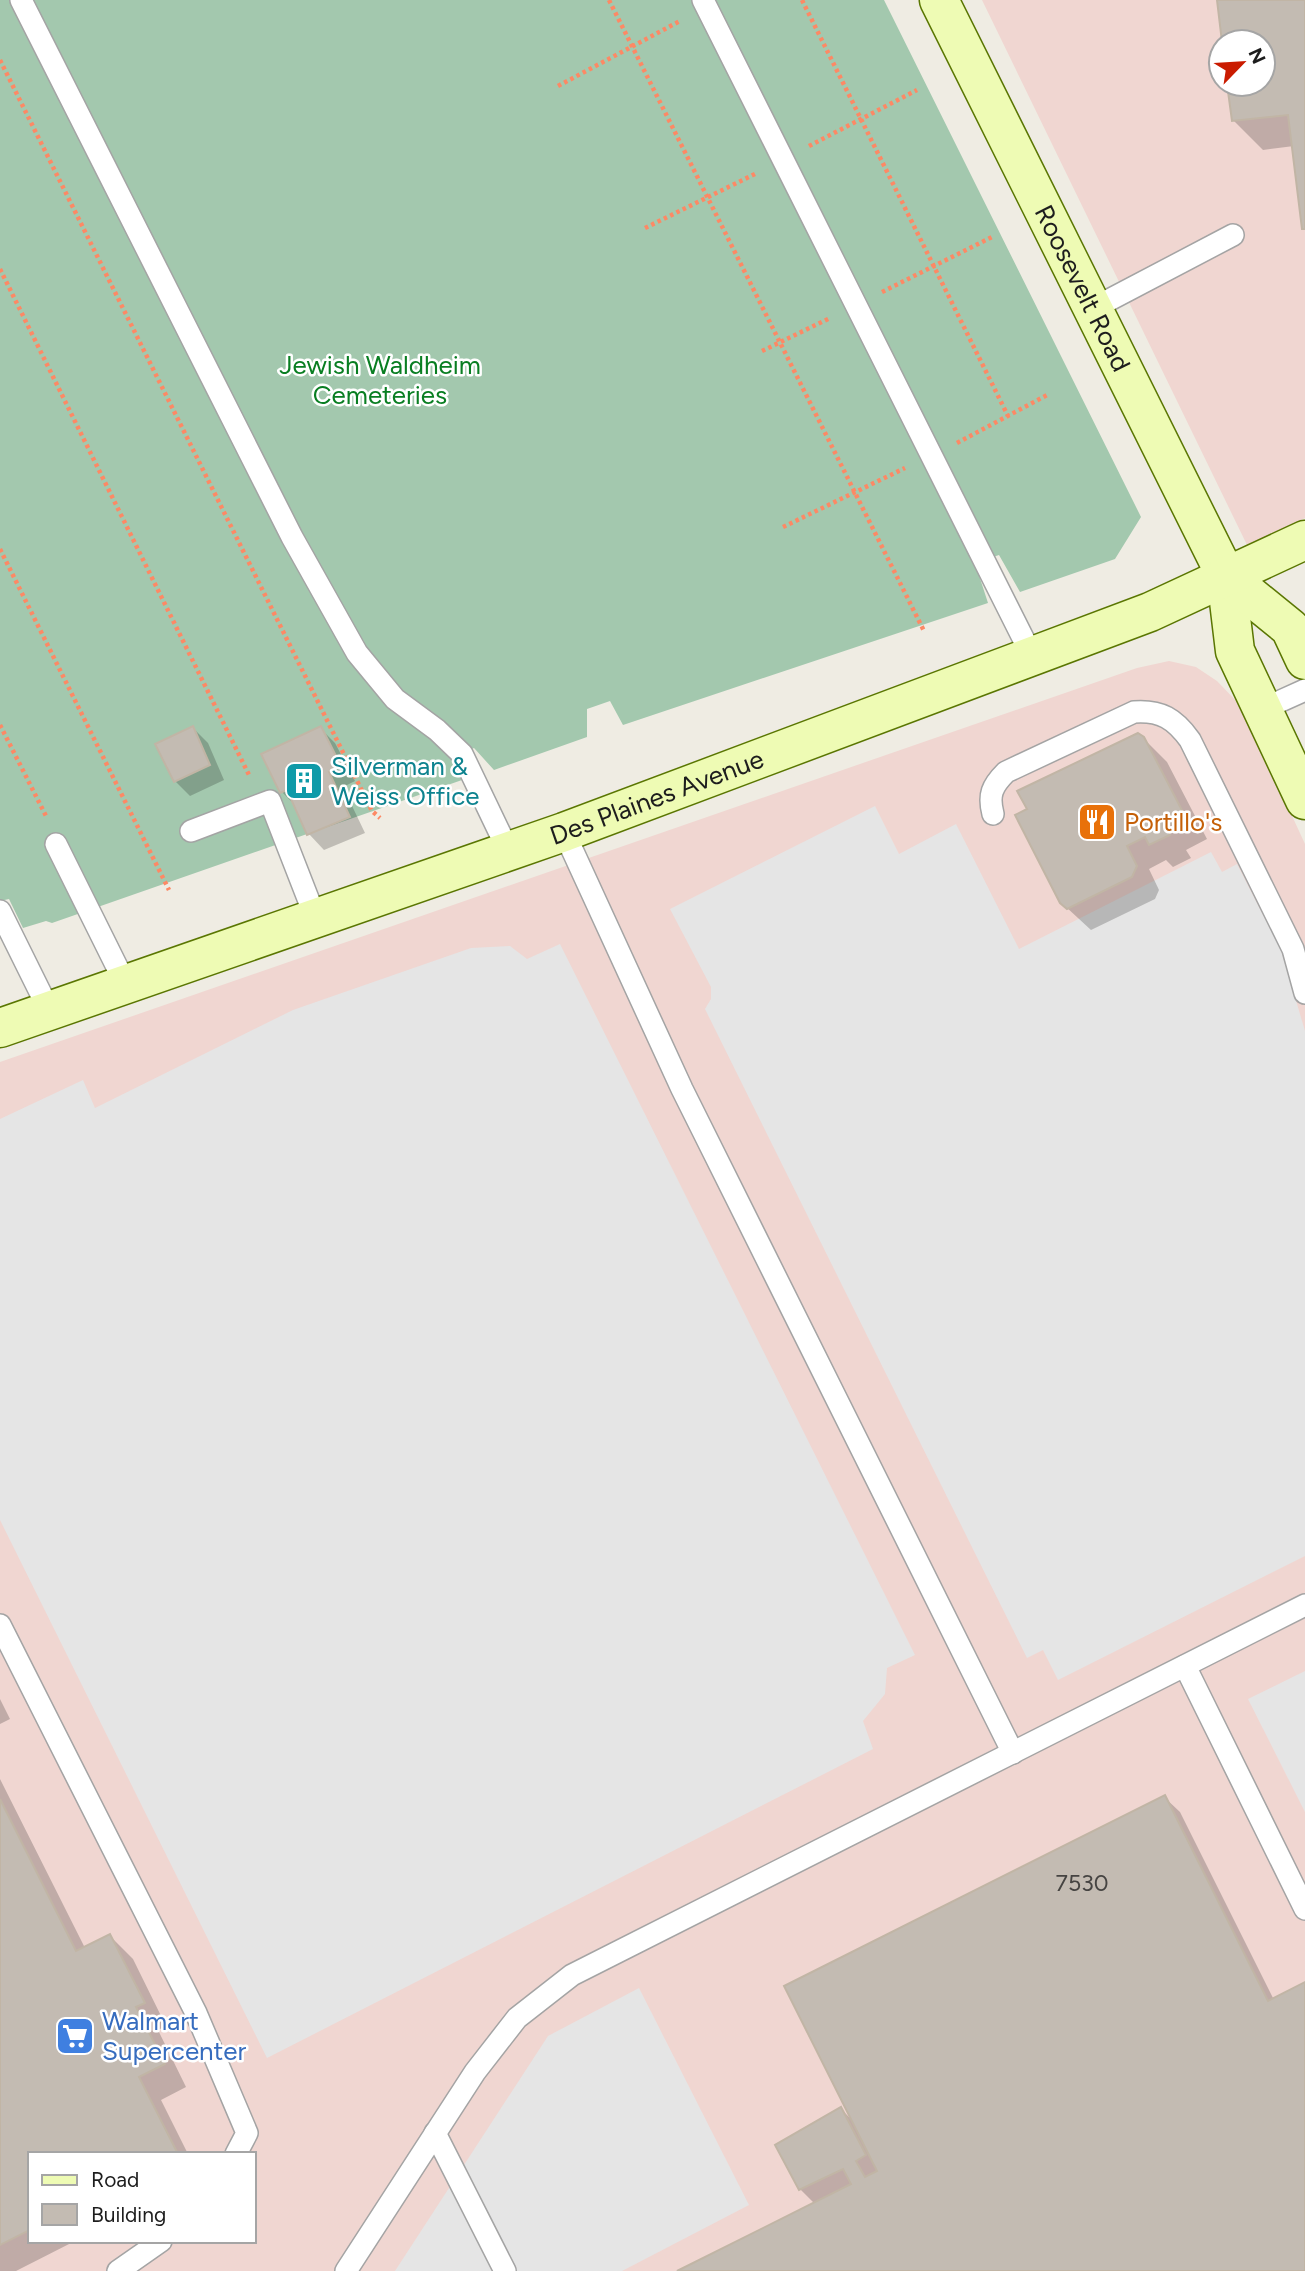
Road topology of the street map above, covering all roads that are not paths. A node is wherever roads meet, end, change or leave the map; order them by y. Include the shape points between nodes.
1 (21, 0) edge
2 (939, 0) edge
3 (705, 4) edge
4 (1233, 234) dead end
5 (1092, 309) junction
6 (1305, 540) edge
7 (1226, 576) junction
8 (1032, 656) junction
9 (1305, 660) edge
10 (1305, 690) edge
11 (1263, 709) junction
12 (1305, 799) edge
13 (993, 814) dead end
14 (191, 831) dead end
15 (564, 832) junction
16 (56, 844) road end
17 (508, 850) junction
18 (0, 911) edge
19 (316, 919) junction
20 (127, 987) junction
21 (1305, 993) edge
22 (50, 1012) junction
23 (0, 1028) edge
24 (1305, 1605) edge
25 (0, 1625) edge
26 (1185, 1666) junction
27 (1013, 1753) junction
28 (1305, 1909) edge
29 (435, 2133) junction
30 (237, 2152) edge
31 (158, 2243) edge
32 (118, 2271) edge
33 (346, 2271) edge
34 (505, 2271) edge

1 - 17 lane via 343,629 373,676 462,754
2 - 5 main road, Roosevelt Road
3 - 8 lane
4 - 5 lane
5 - 7 main road, Roosevelt Road
6 - 7 main road, Des Plaines Avenue
7 - 8 main road, Des Plaines Avenue via 1150,612
7 - 9 main road, Roosevelt Road via 1290,628
7 - 11 main road, Roosevelt Road via 1236,651
8 - 15 main road, Des Plaines Avenue
10 - 11 lane
11 - 12 main road, Roosevelt Road
13 - 21 lane via 989,798 1006,772 1134,712 1170,718 1190,740 1275,912 1293,949
14 - 19 lane via 270,801
15 - 17 main road, Des Plaines Avenue
15 - 27 lane via 682,1088
16 - 20 lane
17 - 19 main road, Des Plaines Avenue
18 - 22 lane
19 - 20 main road, Des Plaines Avenue
20 - 22 main road, Des Plaines Avenue
22 - 23 main road, Des Plaines Avenue
24 - 26 lane
25 - 30 lane via 196,2013 247,2133
26 - 27 lane
26 - 28 lane
27 - 29 lane via 572,1975 517,2018
29 - 33 lane
29 - 34 lane
31 - 32 lane

